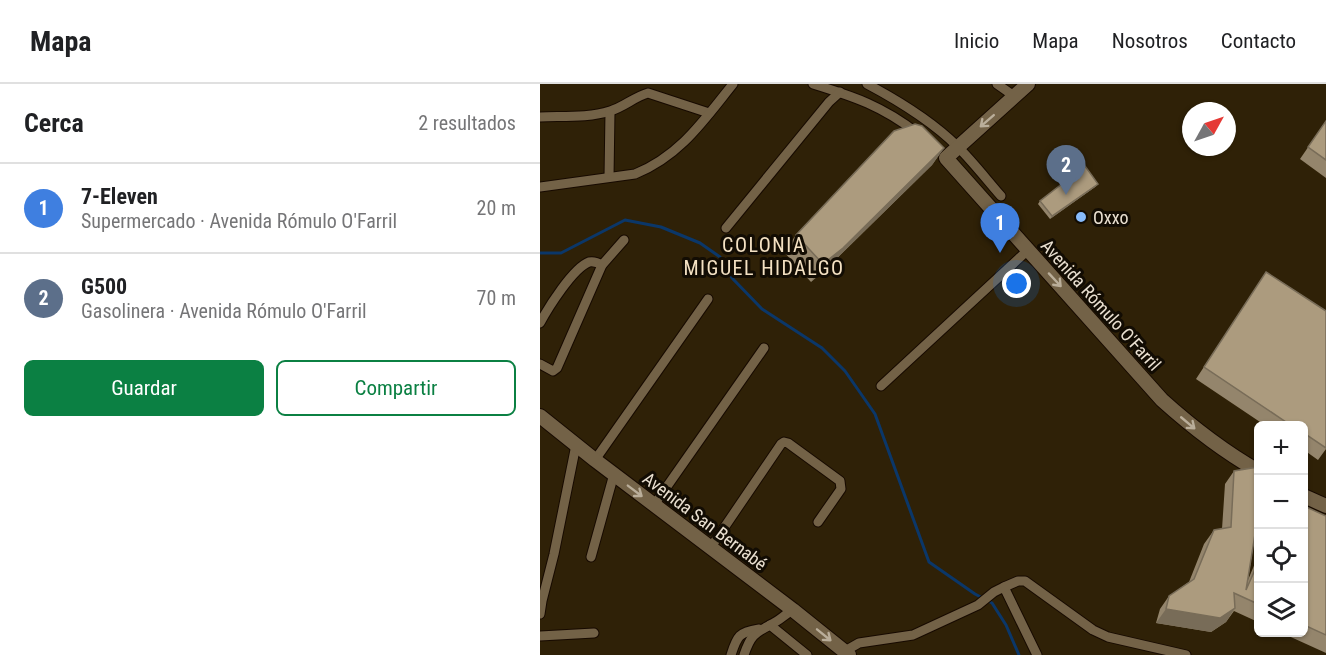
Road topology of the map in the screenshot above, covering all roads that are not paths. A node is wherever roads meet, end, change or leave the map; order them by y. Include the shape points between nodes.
1 (733, 84) edge
2 (813, 84) edge
3 (867, 84) edge
4 (997, 84) edge
5 (1028, 84) edge
6 (840, 92) junction
7 (1014, 96) junction
8 (610, 111) junction
9 (709, 113) junction
10 (540, 117) edge
11 (926, 140) edge
12 (958, 147) junction
13 (609, 177) junction
14 (540, 187) edge
15 (1001, 196) dead end
16 (726, 228) dead end
17 (624, 240) dead end
18 (1028, 250) junction
19 (602, 265) junction
20 (708, 299) dead end
21 (540, 323) edge
22 (764, 348) dead end
23 (540, 364) edge
24 (881, 386) dead end
25 (540, 416) edge
26 (576, 445) junction
27 (595, 460) junction
28 (1254, 468) edge
29 (614, 474) junction
30 (1308, 498) edge
31 (654, 505) junction
32 (1326, 506) edge
33 (818, 522) dead end
34 (711, 548) junction
35 (591, 557) dead end
36 (1004, 587) junction
37 (541, 601) edge
38 (793, 609) junction
39 (540, 614) edge
40 (766, 627) junction
41 (594, 633) dead end
42 (540, 636) edge
43 (847, 653) edge
44 (731, 655) edge
45 (744, 655) edge
46 (807, 655) edge
47 (1037, 655) edge
48 (1186, 655) edge

1 - 9 street
2 - 6 street
3 - 12 street via 929,122
4 - 7 street
5 - 7 street
6 - 11 street via 874,105
6 - 16 street
7 -> 12 street
8 - 9 street via 648,93
8 - 10 street
8 - 13 street
9 - 13 street via 677,150 648,169
12 - 15 street
12 - 18 street, Avenida Rómulo O'Farril via 943,156
13 - 14 street
17 - 19 street
18 - 24 street
18 -> 28 street, Avenida Rómulo O'Farril via 1162,400 1190,425
19 - 21 street via 590,261 583,265
19 - 23 street via 557,368 553,371
20 - 27 street
22 - 31 street
25 - 26 street, Avenida San Bernabé
26 - 27 street, Avenida San Bernabé
26 - 37 street
27 - 29 street, Avenida San Bernabé
29 -> 31 street, Avenida San Bernabé
29 - 35 street
30 - 32 street
31 - 34 street, Avenida San Bernabé
33 - 34 street via 842,484 784,442
34 - 38 street, Avenida San Bernabé
36 - 43 street via 978,605 913,635 859,643
36 - 47 street
36 - 48 street via 1025,581 1108,637
37 - 39 street
38 - 40 street
38 -> 43 street, Avenida San Bernabé
40 - 44 street via 740,635
40 - 45 street via 752,636
40 - 46 street
41 - 42 street

